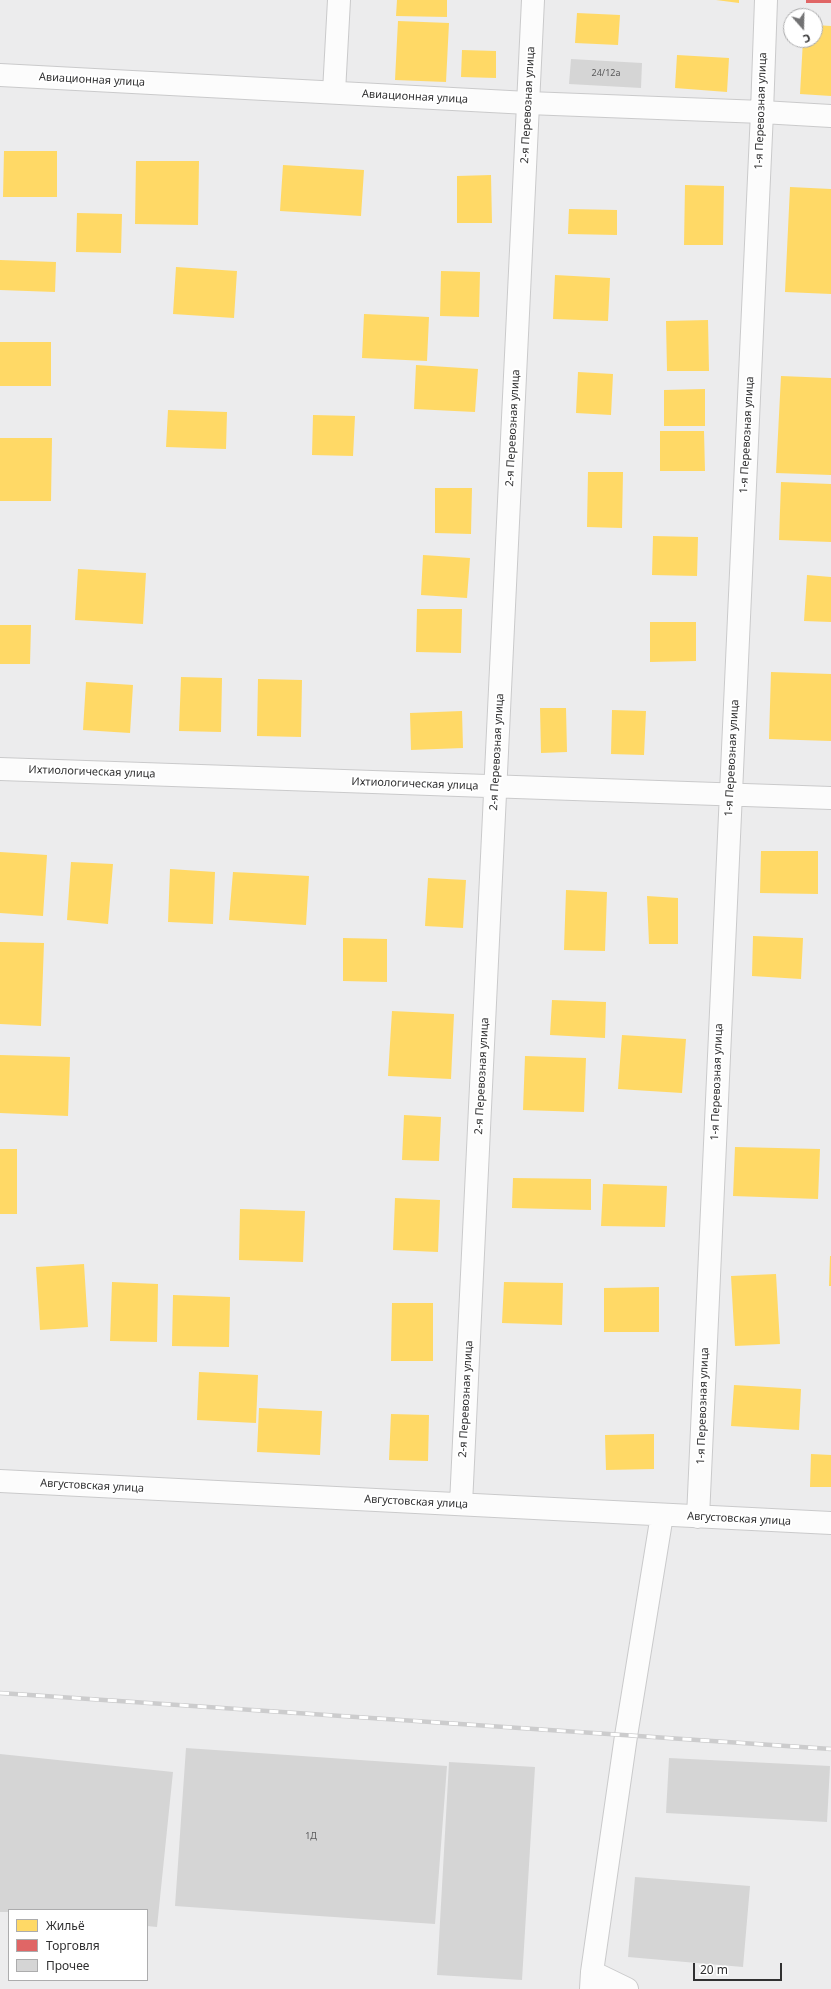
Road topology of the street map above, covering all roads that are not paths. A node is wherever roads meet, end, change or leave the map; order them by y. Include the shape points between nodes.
1 (338, 0) edge
2 (533, 0) edge
3 (766, 0) edge
4 (0, 75) edge
5 (334, 92) junction
6 (528, 103) junction
7 (762, 112) junction
8 (831, 116) edge
9 (0, 769) edge
10 (496, 787) junction
11 (730, 794) junction
12 (831, 798) edge
13 (0, 1481) edge
14 (461, 1504) junction
15 (662, 1515) junction
16 (698, 1517) junction
17 (831, 1523) edge
18 (591, 1980) edge
19 (627, 1989) edge

1 - 5 street
2 - 6 street, 2-я Перевозная улица
3 - 7 street, 1-я Перевозная улица
4 - 5 street, Авиационная улица
5 - 6 street, Авиационная улица
6 - 7 street, Авиационная улица
6 - 10 street, 2-я Перевозная улица
7 - 8 street, Авиационная улица
7 - 11 street, 1-я Перевозная улица
9 - 10 street, Ихтиологическая улица
10 - 11 street, Ихтиологическая улица
10 - 14 street, 2-я Перевозная улица
11 - 12 street, Ихтиологическая улица
11 - 16 street, 1-я Перевозная улица
13 - 14 street, Августовская улица
14 - 15 street, Августовская улица
15 - 16 street, Августовская улица
15 - 18 street via 626,1736
16 - 17 street, Августовская улица
18 - 19 street

